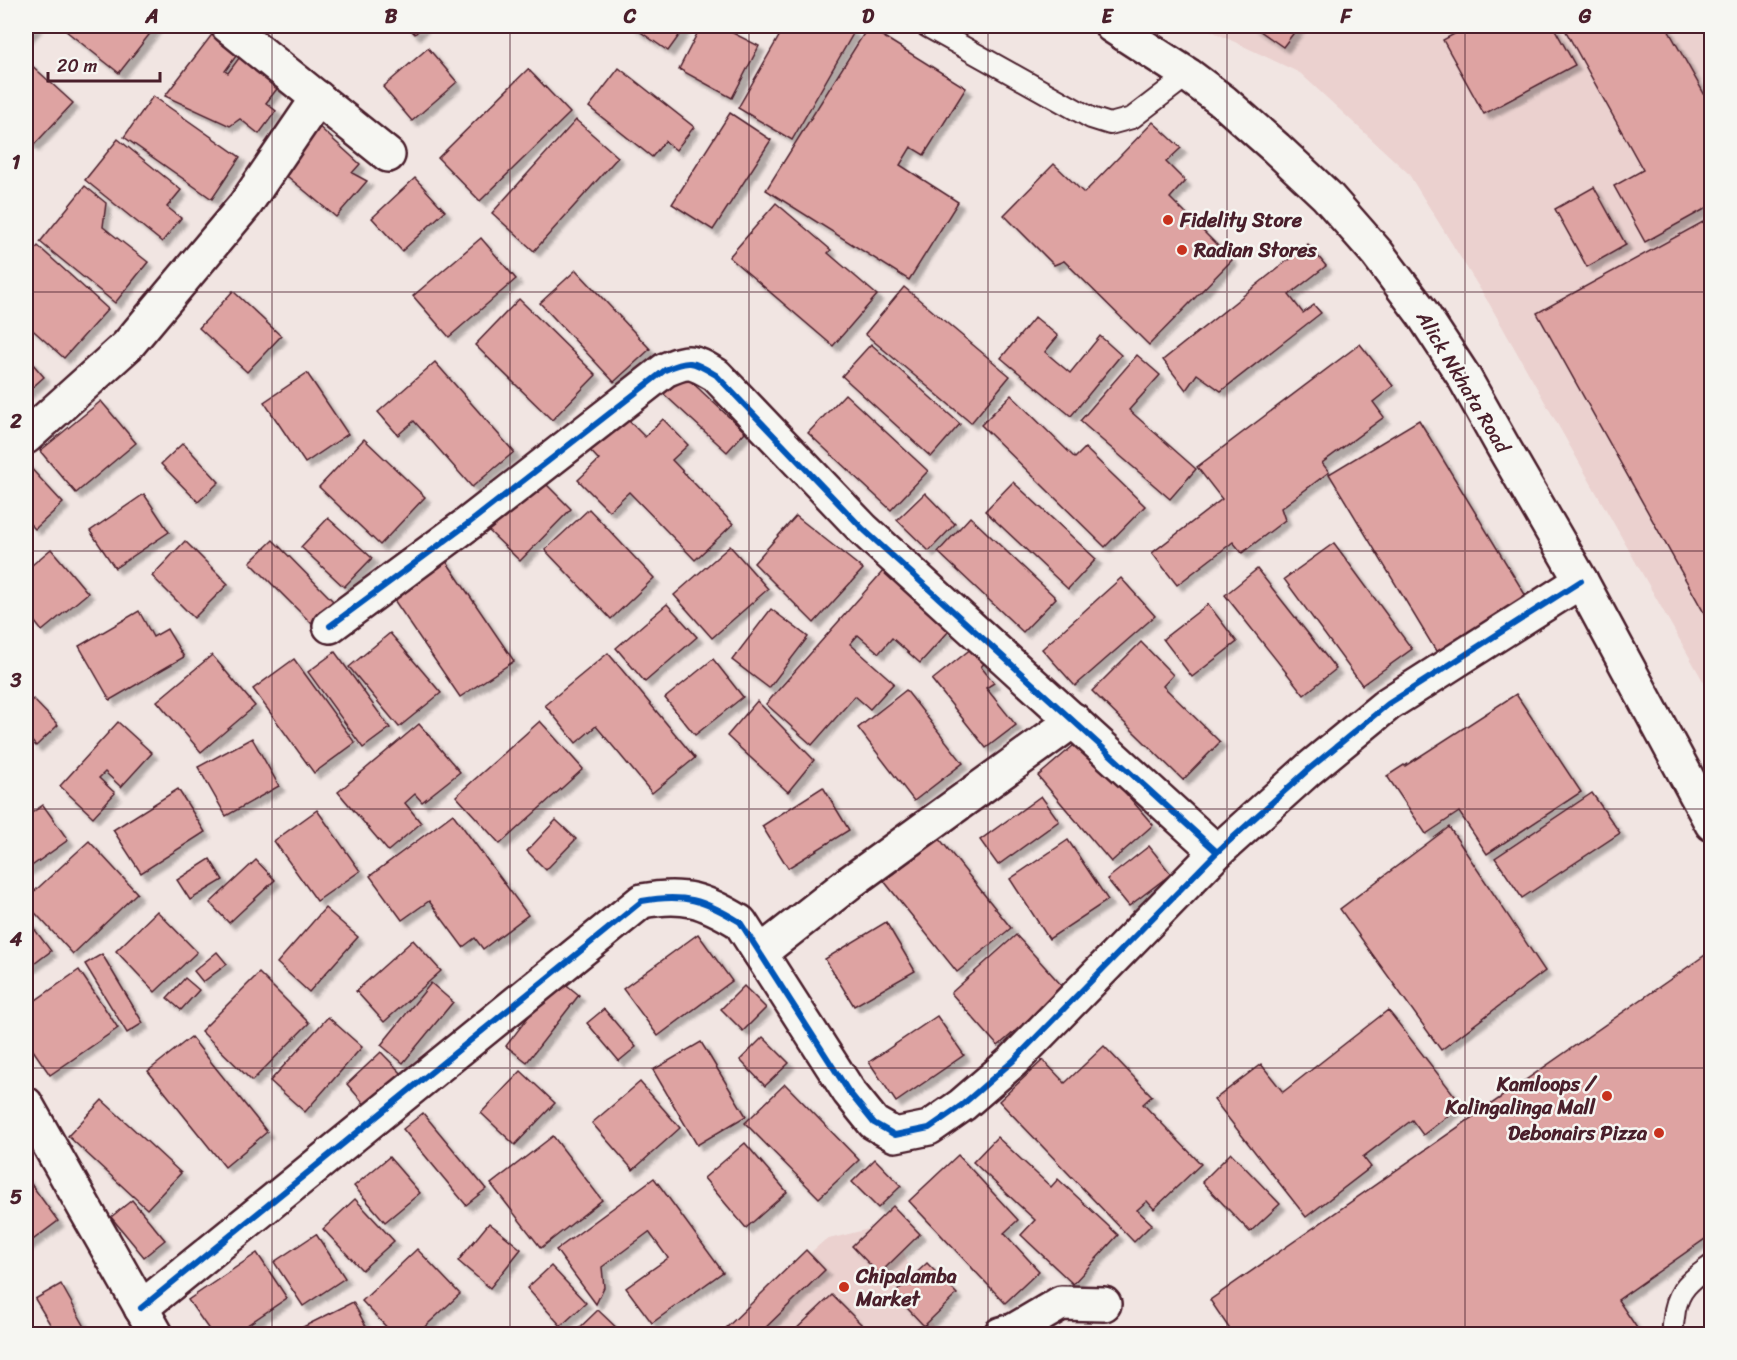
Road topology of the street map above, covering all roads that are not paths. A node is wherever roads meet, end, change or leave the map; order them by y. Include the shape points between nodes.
1 (228, 26) edge
2 (926, 26) edge
3 (1112, 26) edge
4 (1188, 75) junction
5 (318, 98) junction
6 (388, 155) dead end
7 (26, 437) edge
8 (1581, 581) junction
9 (330, 626) dead end
10 (1074, 720) junction
11 (1712, 824) edge
12 (1217, 852) junction
13 (760, 953) junction
14 (26, 1104) edge
15 (1712, 1265) edge
16 (1104, 1304) dead end
17 (149, 1321) edge
18 (1001, 1335) edge
19 (1673, 1335) edge

1 - 5 street
2 - 4 lane via 1091,118 1110,124 1132,118
3 - 4 street, Alick Nkhata Road
4 - 8 street, Alick Nkhata Road via 1224,102 1327,196 1377,253 1464,377
5 - 6 street
5 - 7 street via 245,205 127,346
8 - 11 street, Alick Nkhata Road
8 - 12 street via 1388,704 1308,769
9 - 10 street via 470,523 665,370 691,363 716,375 863,529
10 - 12 street
10 - 13 street via 849,883
12 - 13 street via 1013,1061 929,1128 895,1135 874,1123 849,1092
13 - 17 street via 740,922 717,908 688,899 664,897 642,901
14 - 17 street
15 - 19 lane via 1692,1279 1678,1296
16 - 18 street via 1061,1303

